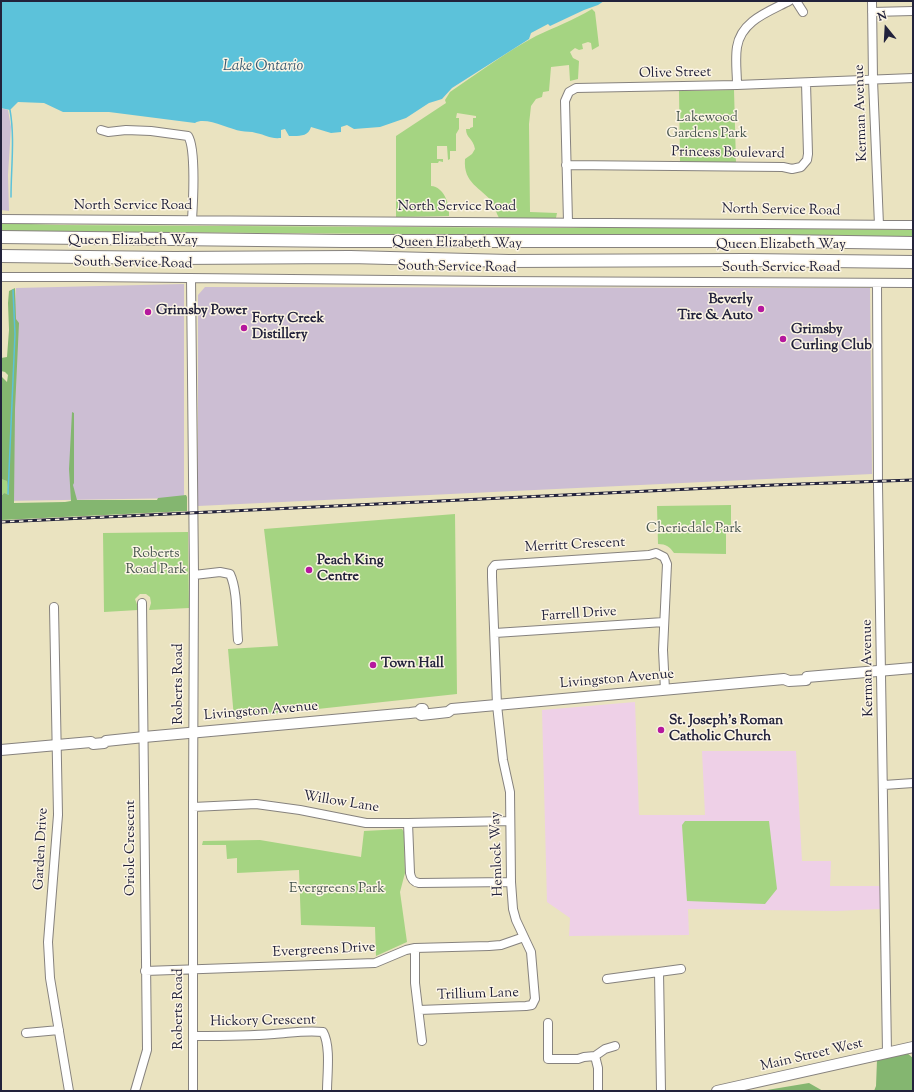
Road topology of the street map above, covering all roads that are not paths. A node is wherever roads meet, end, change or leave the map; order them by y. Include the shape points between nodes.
1 (788, 1) edge
2 (796, 1) edge
3 (872, 1) edge
4 (913, 11) edge
5 (803, 12) dead end
6 (872, 12) junction
7 (913, 78) edge
8 (873, 80) junction
9 (806, 83) junction
10 (737, 85) junction
11 (101, 130) dead end
12 (566, 165) junction
13 (1, 219) edge
14 (192, 220) junction
15 (568, 222) junction
16 (879, 225) junction
17 (913, 225) edge
18 (1, 237) edge
19 (913, 243) edge
20 (1, 256) edge
21 (913, 262) edge
22 (1, 277) edge
23 (191, 278) junction
24 (878, 283) junction
25 (913, 283) edge
26 (194, 575) junction
27 (142, 603) dead end
28 (54, 606) dead end
29 (664, 622) junction
30 (495, 634) junction
31 (238, 640) dead end
32 (913, 668) edge
33 (882, 670) junction
34 (665, 690) junction
35 (497, 705) junction
36 (193, 733) junction
37 (144, 737) junction
38 (57, 746) junction
39 (1, 750) edge
40 (913, 783) edge
41 (884, 785) junction
42 (192, 807) junction
43 (510, 821) junction
44 (408, 824) junction
45 (511, 882) junction
46 (524, 937) junction
47 (415, 948) junction
48 (193, 969) junction
49 (681, 969) dead end
50 (145, 971) junction
51 (659, 972) junction
52 (607, 978) dead end
53 (536, 999) joint
54 (419, 1010) junction
55 (548, 1023) dead end
56 (59, 1030) junction
57 (26, 1033) dead end
58 (194, 1036) junction
59 (422, 1041) dead end
60 (615, 1046) dead end
61 (913, 1047) edge
62 (888, 1053) junction
63 (595, 1056) junction
64 (69, 1091) edge
65 (135, 1091) edge
66 (193, 1091) edge
67 (327, 1091) edge
68 (598, 1091) edge
69 (661, 1091) edge
70 (717, 1091) edge

1 - 10 street via 752,21 744,29 736,49
2 - 5 street
3 - 6 street, Kerman Avenue
4 - 6 street
6 - 8 street, Kerman Avenue
7 - 8 street, Olive Street
8 - 9 street, Olive Street
8 - 16 street, Kerman Avenue
9 - 10 street, Olive Street
9 - 12 street, Princess Boulevard via 808,154 801,167 792,169
10 - 12 street, Olive Street via 576,88 565,101
11 - 14 street via 151,131 188,136 191,140 192,160
12 - 15 street, Olive Street
13 - 14 street, North Service Road
14 - 15 street, North Service Road
15 - 16 street, North Service Road
16 - 17 street, North Service Road
18 - 19 highway, Queen Elizabeth Way
20 - 21 highway, Queen Elizabeth Way
22 - 23 street, South Service Road
23 - 24 street, South Service Road
23 - 26 street, Roberts Road
24 - 25 street, South Service Road
24 - 33 street, Kerman Avenue via 878,485
26 - 31 street via 220,572 230,574 235,594
26 - 36 street, Roberts Road
27 - 37 street, Oriole Crescent
28 - 38 street, Garden Drive
29 - 30 street, Farrell Drive
29 - 30 street, Merritt Crescent via 668,564 664,557 656,553 495,564 492,569
29 - 34 street, Merritt Crescent
30 - 35 street, Merritt Crescent
32 - 33 main road, Livingston Avenue
33 - 34 main road, Livingston Avenue via 807,677 806,680
33 - 41 street, Kerman Avenue
34 - 35 main road, Livingston Avenue
35 - 36 main road, Livingston Avenue via 421,715 418,712
35 - 43 street, Hemlock Way via 503,760 510,792
36 - 37 main road, Livingston Avenue
36 - 42 street, Roberts Road
37 - 38 main road, Livingston Avenue
37 - 50 street, Oriole Crescent
38 - 39 main road, Livingston Avenue
38 - 56 street, Garden Drive via 58,815 48,942 50,978
40 - 41 street
41 - 62 street, Kerman Avenue
42 - 44 street, Willow Lane via 256,804 356,822
42 - 48 street, Roberts Road
43 - 44 street, Willow Lane
43 - 45 street, Hemlock Way
44 - 45 street via 410,873 414,882
45 - 46 street, Hemlock Way via 513,909
46 - 47 street, Evergreens Drive via 501,945
46 - 53 street, Hemlock Way via 531,952
47 - 48 street, Evergreens Drive via 376,963
47 - 54 street via 415,984
48 - 50 street, Evergreens Drive
48 - 58 street, Roberts Road
49 - 51 street
50 - 65 street, Oriole Crescent via 146,1050
51 - 52 street
51 - 69 street
53 - 54 street, Trillium Lane via 532,1005 526,1006
54 - 59 street
55 - 63 street via 548,1059
56 - 57 street
56 - 64 street, Garden Drive
58 - 66 street, Roberts Road
58 - 67 street, Hickory Crescent via 323,1032 327,1051
60 - 63 street
61 - 62 main road, Main Street West
62 - 70 main road, Main Street West
63 - 68 street

